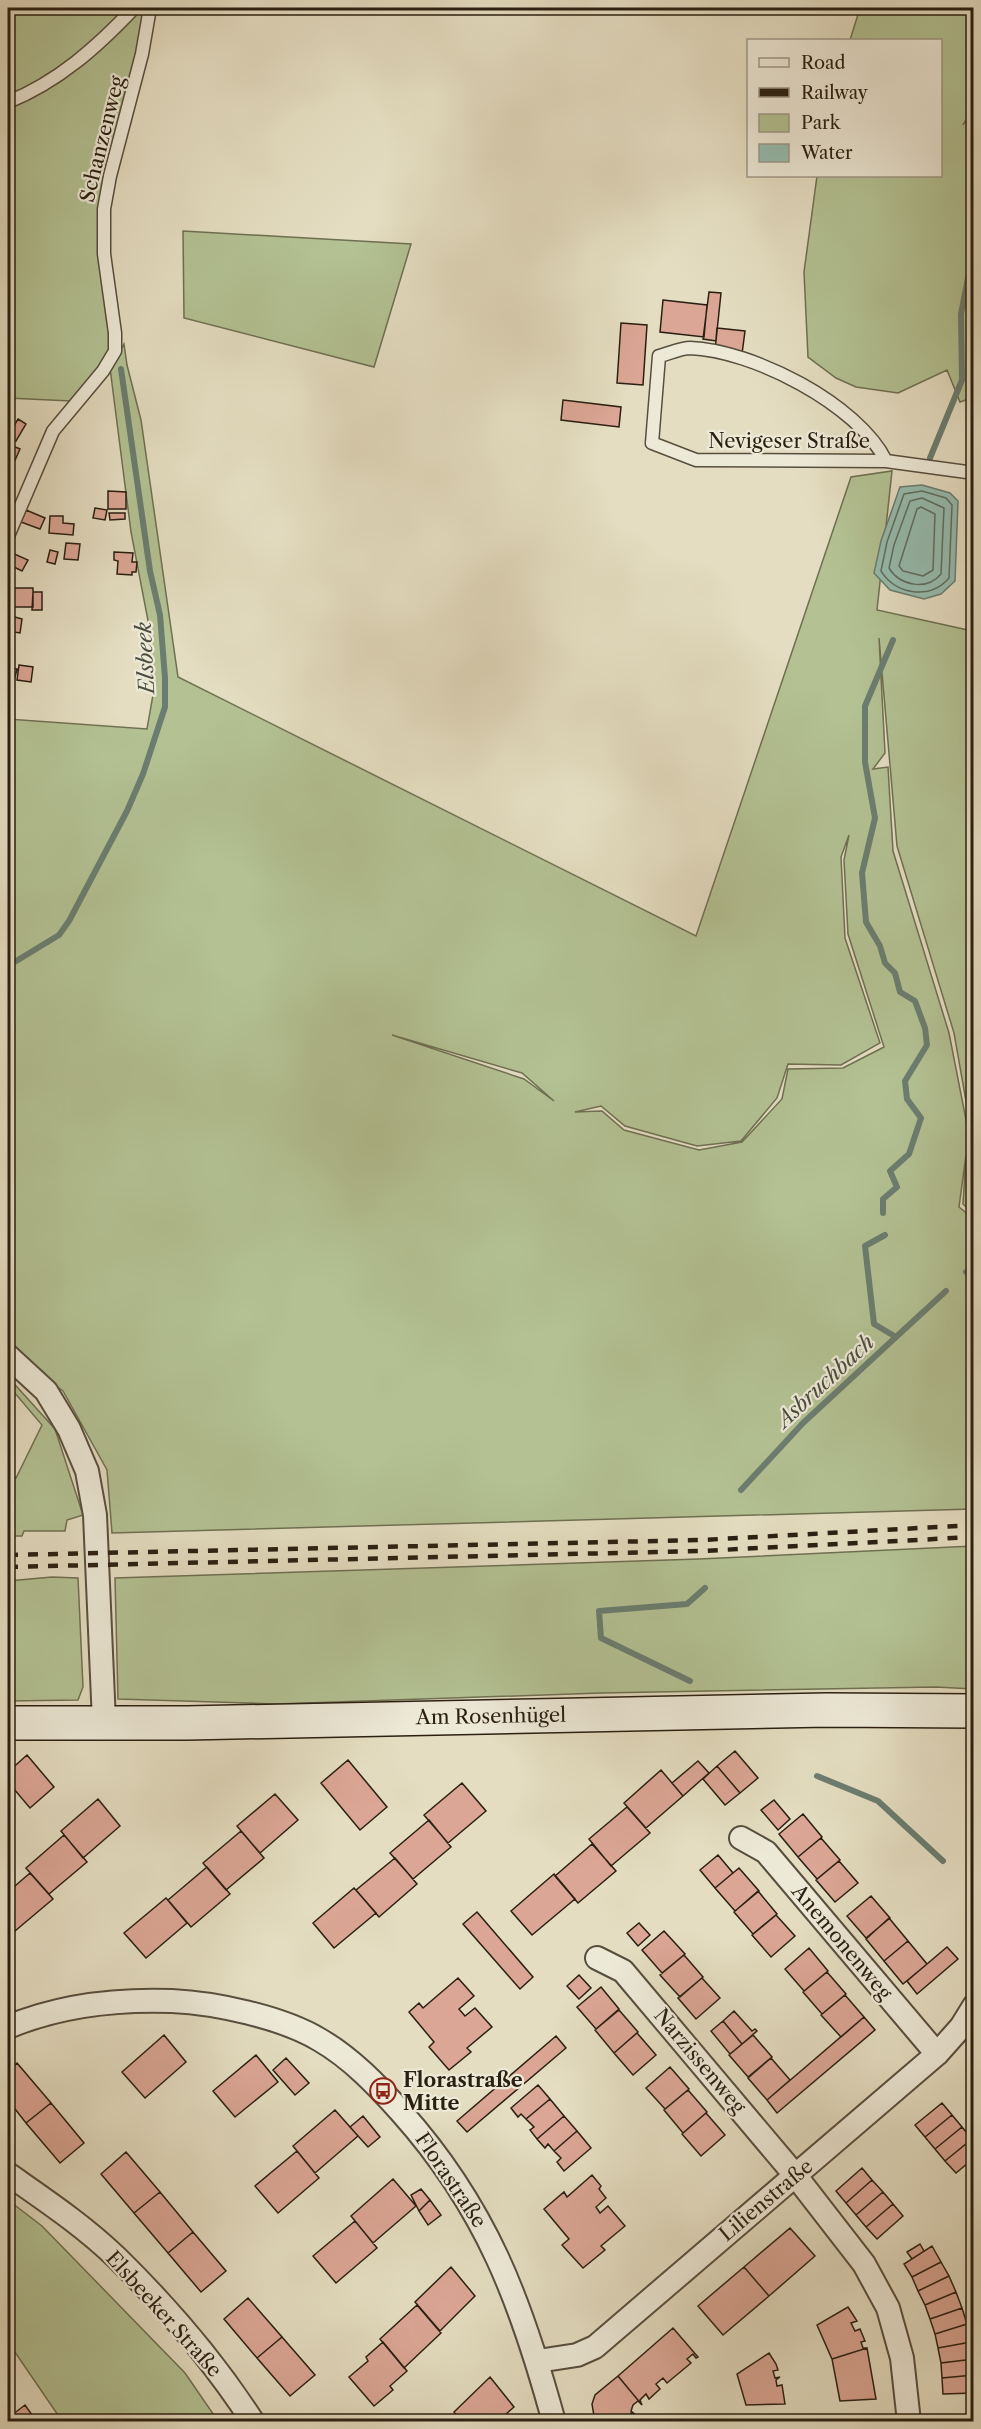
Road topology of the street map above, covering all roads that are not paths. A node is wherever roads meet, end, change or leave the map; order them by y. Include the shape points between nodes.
1 (134, 8) edge
2 (150, 8) edge
3 (8, 102) edge
4 (886, 461) junction
5 (974, 473) edge
6 (8, 536) edge
7 (8, 1356) edge
8 (974, 1711) edge
9 (104, 1722) junction
10 (8, 1723) edge
11 (741, 1838) dead end
12 (597, 1958) dead end
13 (974, 2006) edge
14 (8, 2027) edge
15 (937, 2054) junction
16 (8, 2174) edge
17 (795, 2175) junction
18 (538, 2361) junction
19 (252, 2421) edge
20 (555, 2421) edge
21 (909, 2421) edge

1 - 3 lane via 69,68
2 - 6 lane, Schanzenweg via 104,209 104,254 115,351 53,431
4 - 4 lane, Nevigeser Straße via 696,460 652,443 659,356 688,348 753,361 842,411 878,445
4 - 5 lane, Nevigeser Straße
7 - 9 street via 46,1391 69,1429 87,1471 95,1515
8 - 9 street, Am Rosenhügel
9 - 10 street, Am Rosenhügel
11 - 15 street, Anemonenweg via 766,1852
12 - 17 street, Narzissenweg via 623,1971
13 - 15 street, Lilienstraße
14 - 18 street, Florastraße via 38,2014 76,2006 139,2000 231,2009 319,2039 383,2091 420,2132 463,2191 493,2243
15 - 17 street, Lilienstraße
16 - 19 street, Elsbeeker Straße via 117,2258 176,2322
17 - 18 street, Lilienstraße via 595,2347 577,2355
17 - 21 street, Narzissenweg via 851,2245 888,2308 902,2358
18 - 20 street, Florastraße

